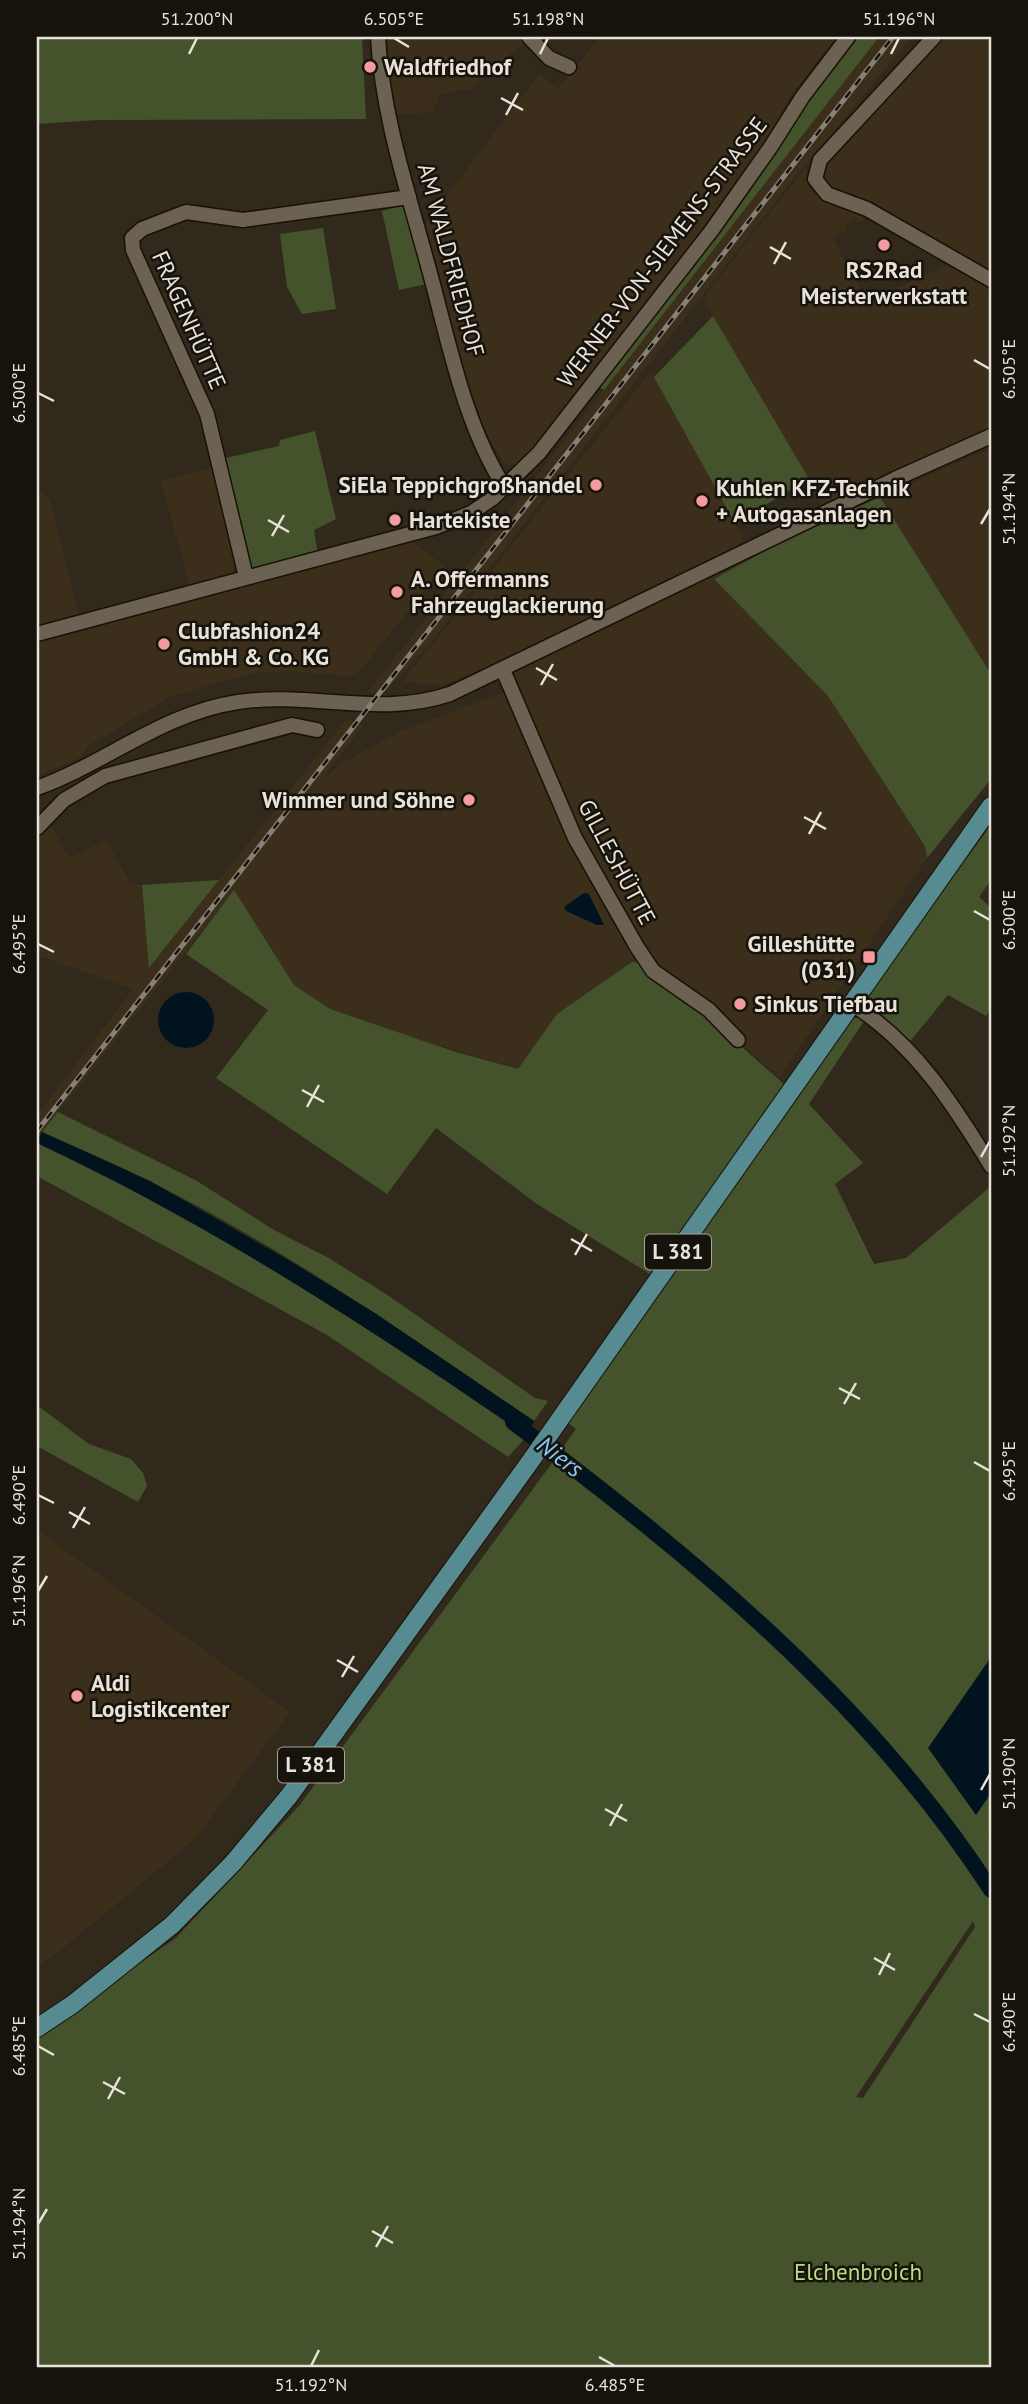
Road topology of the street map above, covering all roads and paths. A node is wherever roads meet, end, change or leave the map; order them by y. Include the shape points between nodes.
1 (378, 37) edge
2 (529, 37) edge
3 (848, 37) edge
4 (934, 37) edge
5 (569, 67) dead end
6 (409, 197) junction
7 (991, 280) edge
8 (991, 436) edge
9 (505, 488) junction
10 (246, 577) junction
11 (37, 634) edge
12 (503, 670) junction
13 (317, 730) dead end
14 (37, 788) edge
15 (991, 806) edge
16 (37, 828) edge
17 (852, 1004) junction
18 (738, 1040) dead end
19 (991, 1166) edge
20 (37, 2028) edge

1 - 6 street, AM WALDFRIEDHOF via 386,103
2 - 5 street via 549,58
3 - 9 street, WERNER-VON-SIEMENS-STRASSE via 654,306 539,453
4 - 7 street via 822,158 815,173 817,185
6 - 9 street, AM WALDFRIEDHOF via 475,429
6 - 10 street, FRAGENHÜTTE via 249,220 181,213 139,231 131,244 207,414
8 - 12 street
9 - 10 street, WERNER-VON-SIEMENS-STRASSE via 471,513 436,527
10 - 11 street, WERNER-VON-SIEMENS-STRASSE
12 - 14 street via 450,694 398,706 268,700 211,708 164,724
12 - 18 street, GILLESHÜTTE via 575,838 637,947 653,971 709,1010
13 - 16 street via 292,725 115,772 69,797
15 - 17 main road, L 381
17 - 19 street via 890,1031 939,1085
17 - 20 main road, L 381 via 289,1796 233,1863 172,1925

